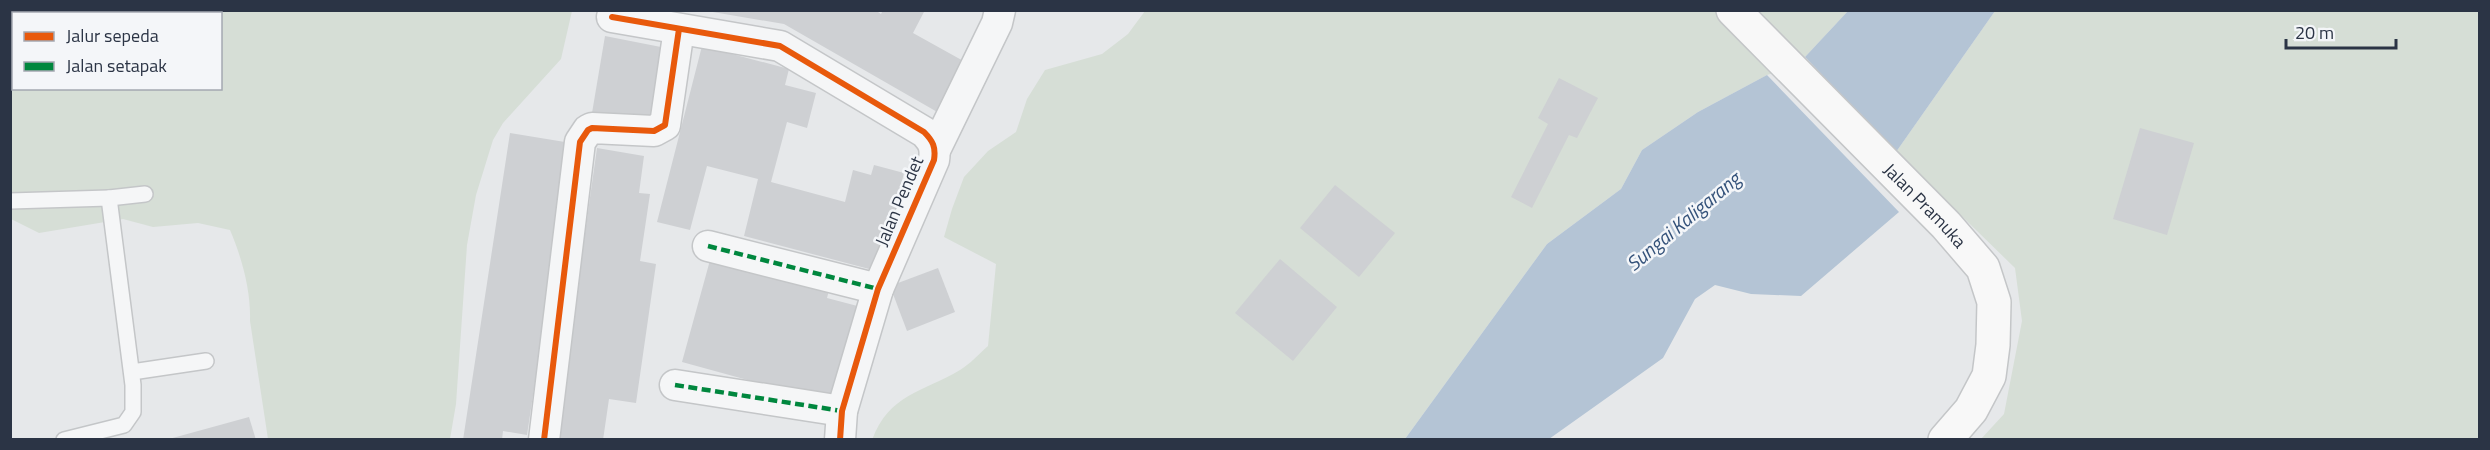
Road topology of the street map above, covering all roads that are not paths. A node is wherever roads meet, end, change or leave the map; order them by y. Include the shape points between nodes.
1 (1000, 10) edge
2 (1733, 10) edge
3 (612, 17) dead end
4 (680, 28) junction
5 (936, 148) junction
6 (145, 194) dead end
7 (109, 198) junction
8 (10, 201) edge
9 (708, 246) dead end
10 (878, 289) junction
11 (206, 362) dead end
12 (132, 372) junction
13 (675, 385) dead end
14 (841, 425) edge
15 (64, 440) edge
16 (544, 440) edge
17 (1945, 440) edge

1 - 5 street
2 - 17 main road, Jalan Pramuka via 1946,225 1983,268 1994,302 1989,376 1971,410
3 - 4 street, Jalan Pendet
4 - 5 street, Jalan Pendet via 780,46 924,132
4 - 16 street via 665,125 654,131 592,128 580,142
5 - 10 street, Jalan Pendet
6 - 7 lane
7 - 8 lane
7 - 12 lane
9 - 10 street
10 - 14 street, Jalan Pendet
11 - 12 lane
12 - 15 lane via 133,412 124,425
13 - 14 street

